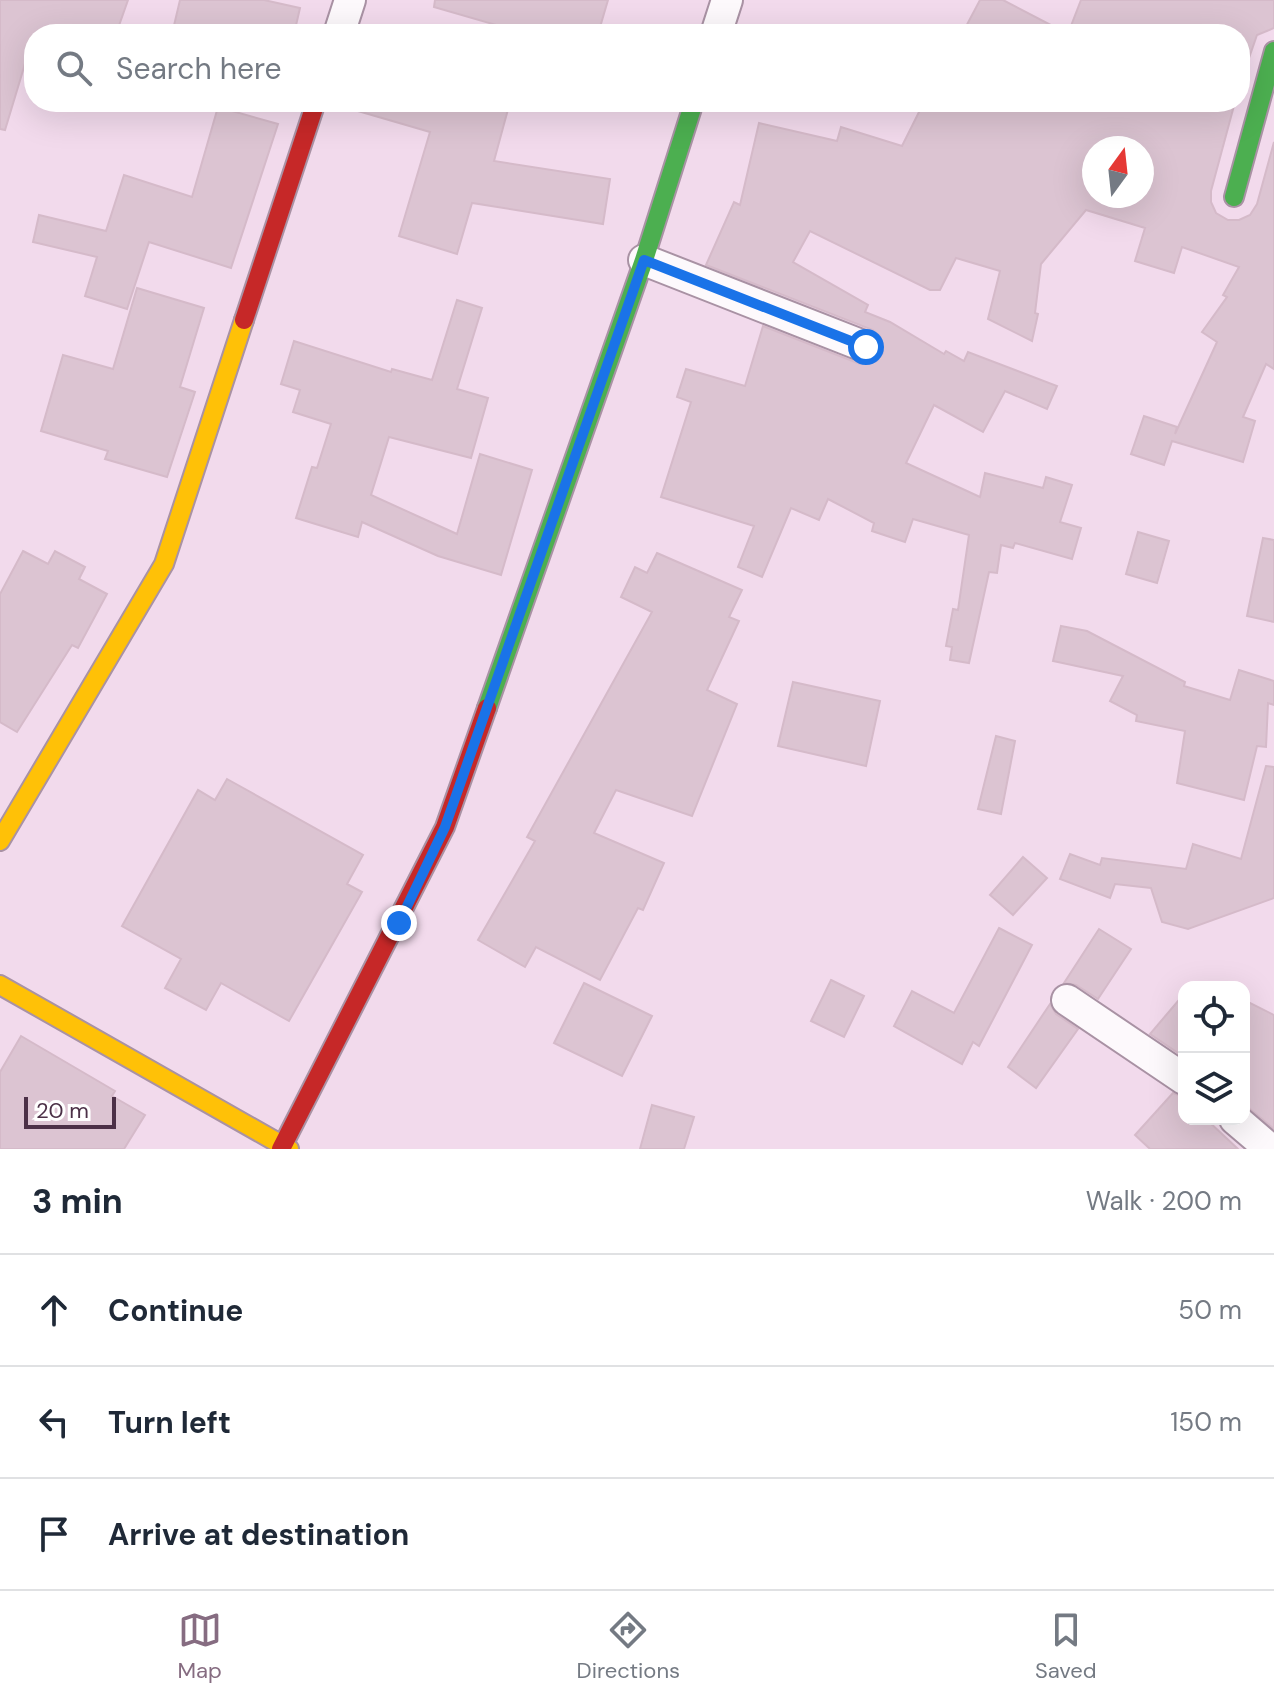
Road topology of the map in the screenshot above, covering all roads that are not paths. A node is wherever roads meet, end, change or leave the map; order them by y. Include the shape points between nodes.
1 (350, 0) edge
2 (727, 0) edge
3 (342, 24) edge
4 (719, 24) edge
5 (1274, 51) edge
6 (313, 112) edge
7 (691, 112) edge
8 (1234, 197) dead end
9 (644, 260) junction
10 (866, 347) dead end
11 (0, 841) edge
12 (0, 985) edge
13 (1067, 1000) dead end
14 (1178, 1075) edge
15 (1242, 1125) edge
16 (285, 1148) edge
17 (1270, 1149) edge

1 - 3 street
2 - 4 street
5 - 8 street
6 - 11 street via 164,564
7 - 9 street
9 - 10 street
9 - 16 street via 445,827
12 - 16 street
13 - 14 street
15 - 17 street

